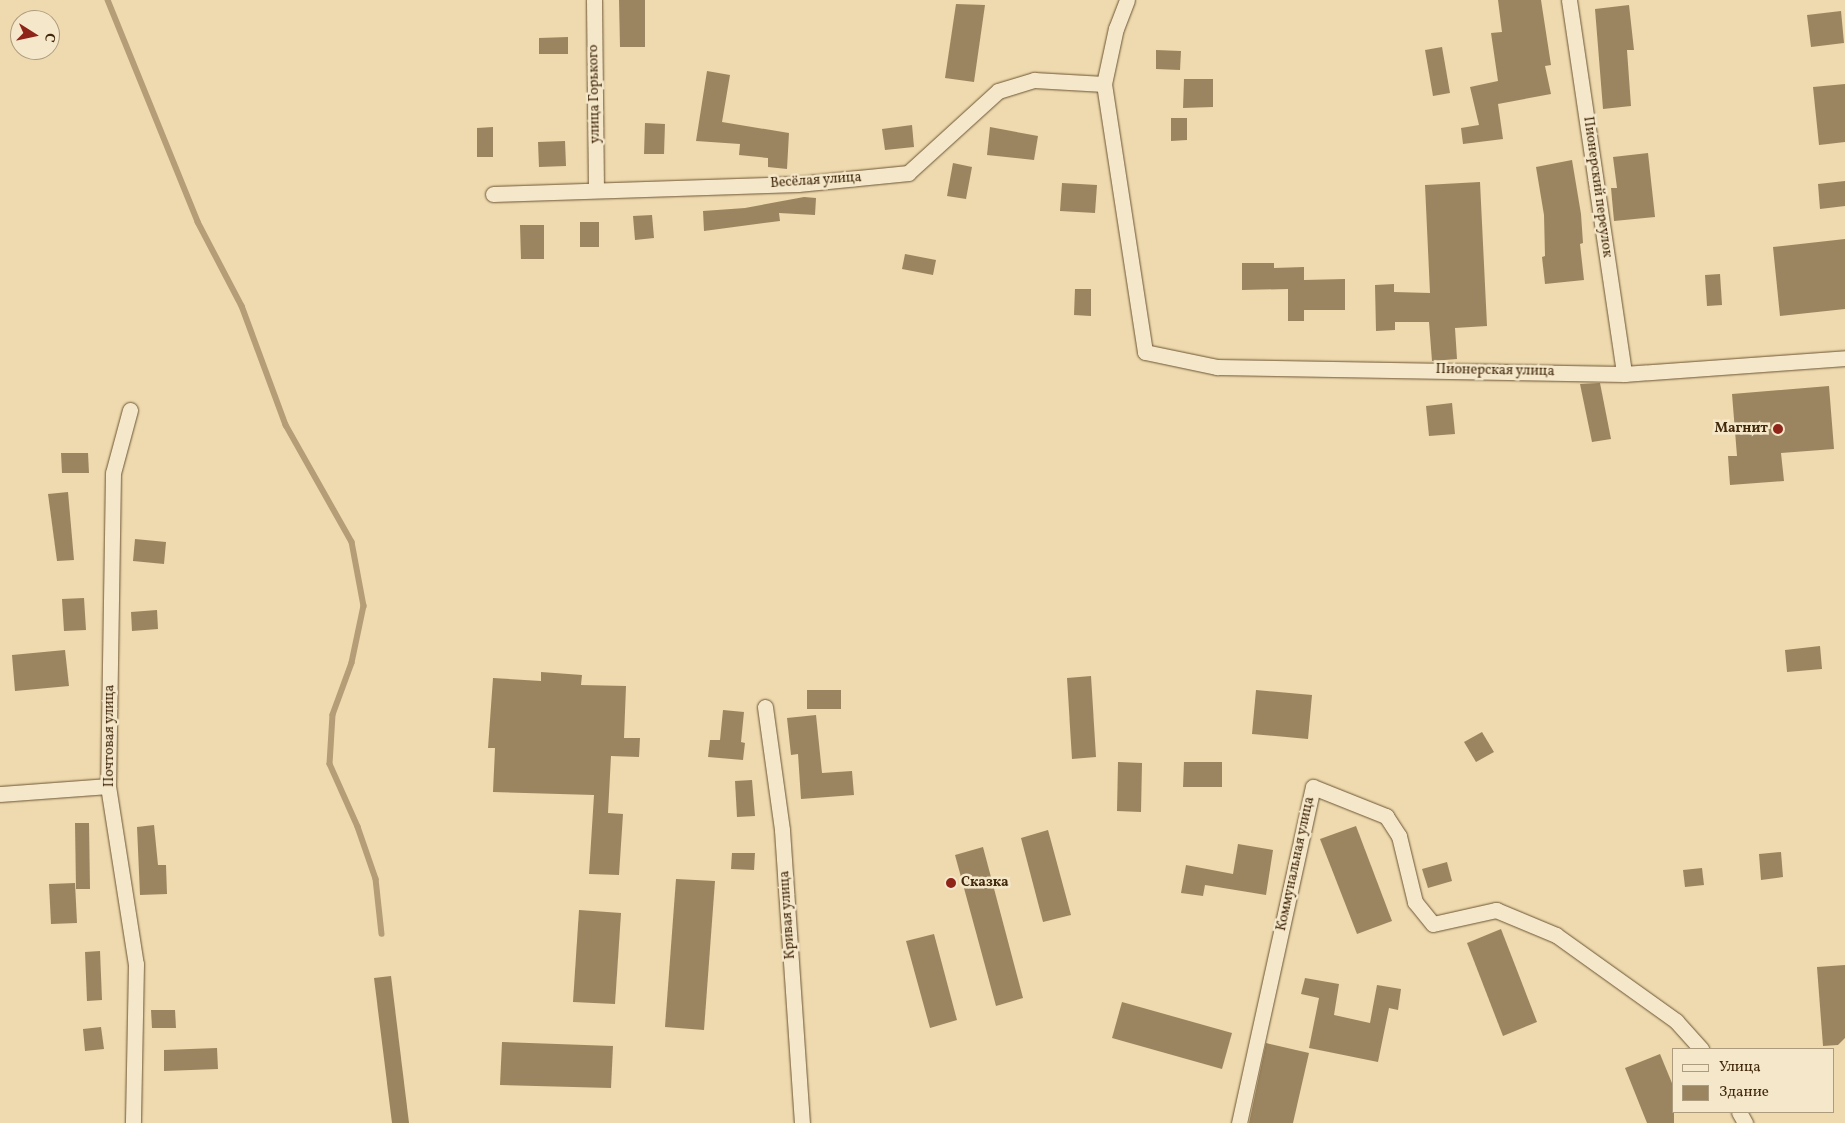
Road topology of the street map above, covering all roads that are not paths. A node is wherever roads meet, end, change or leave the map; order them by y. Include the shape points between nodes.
1 (594, 0) edge
2 (1127, 0) edge
3 (1569, 0) edge
4 (1104, 84) junction
5 (596, 189) junction
6 (493, 194) dead end
7 (1845, 358) edge
8 (1624, 374) junction
9 (130, 410) dead end
10 (765, 707) dead end
11 (108, 786) junction
12 (0, 794) edge
13 (1699, 1048) edge
14 (133, 1123) edge
15 (802, 1123) edge
16 (1239, 1123) edge

1 - 5 street, улица Горького
2 - 4 street via 1116,28
3 - 8 street, Пионерский переулок
4 - 5 street, Весёлая улица via 1034,80 998,91 908,173 798,184
4 - 8 street, Пионерская улица via 1145,352 1216,367
5 - 6 street, Весёлая улица
7 - 8 street, Пионерская улица
9 - 11 street, Почтовая улица via 113,473
10 - 15 street, Кривая улица via 782,830
11 - 12 street
11 - 14 street, Почтовая улица via 136,964
13 - 16 street, Коммунальная улица via 1676,1021 1556,935 1496,910 1433,924 1415,902 1399,836 1386,816 1313,787

